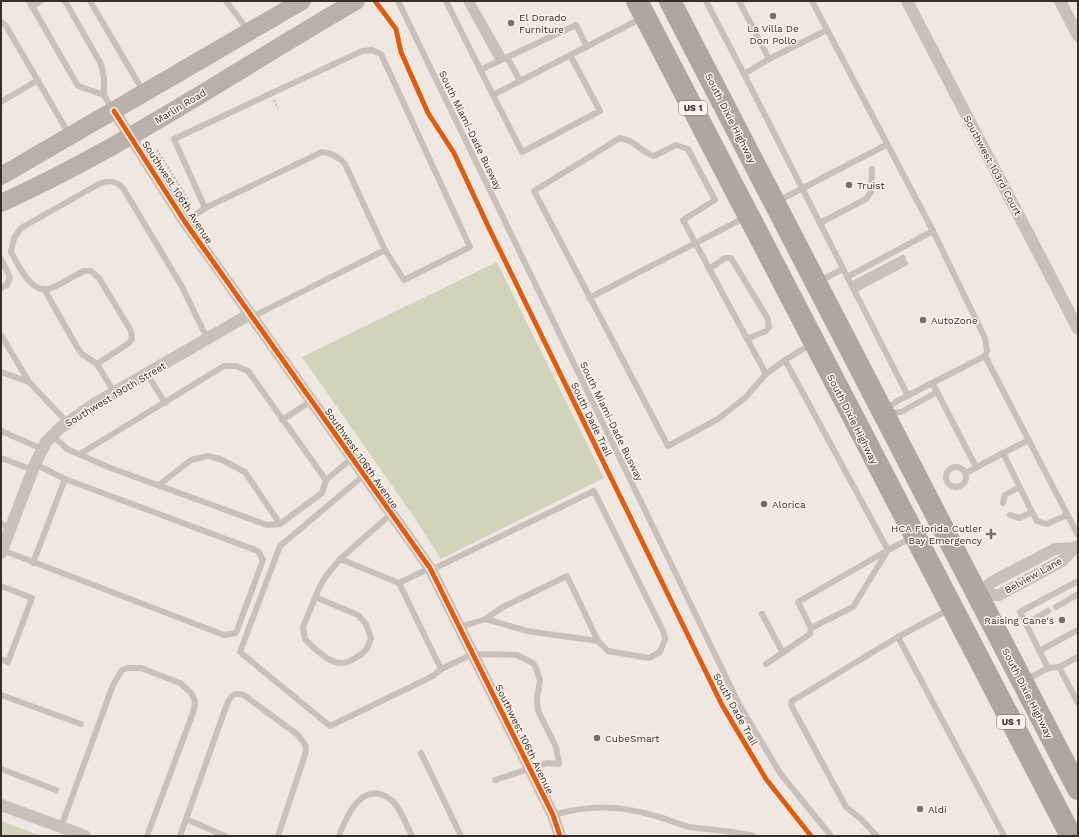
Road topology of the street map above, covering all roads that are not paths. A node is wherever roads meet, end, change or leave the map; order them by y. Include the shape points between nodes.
1 (41, 1) edge
2 (90, 1) edge
3 (226, 1) edge
4 (356, 1) edge
5 (398, 1) edge
6 (446, 1) edge
7 (466, 1) edge
8 (471, 1) edge
9 (670, 1) edge
10 (706, 1) edge
11 (739, 1) edge
12 (812, 1) edge
13 (906, 1) edge
14 (1060, 1) edge
15 (68, 2) edge
16 (30, 4) edge
17 (297, 4) edge
18 (641, 9) edge
19 (1, 22) edge
20 (308, 29) junction
21 (827, 30) junction
22 (249, 32) junction
23 (1078, 36) edge
24 (587, 46) junction
25 (263, 55) junction
26 (570, 55) junction
27 (503, 59) junction
28 (769, 59) junction
29 (480, 70) junction
30 (744, 74) junction
31 (38, 80) junction
32 (520, 81) junction
33 (144, 93) junction
34 (104, 95) junction
35 (493, 95) junction
36 (1, 102) edge
37 (114, 111) junction
38 (70, 136) junction
39 (130, 136) junction
40 (886, 145) junction
41 (868, 154) junction
42 (871, 161) dead end
43 (872, 169) dead end
44 (1, 176) edge
45 (802, 188) junction
46 (1, 203) edge
47 (775, 203) junction
48 (205, 208) junction
49 (749, 216) junction
50 (185, 222) junction
51 (820, 223) junction
52 (933, 232) junction
53 (694, 243) junction
54 (385, 250) junction
55 (1, 259) edge
56 (904, 261) dead end
57 (709, 269) junction
58 (843, 269) junction
59 (847, 277) junction
60 (816, 282) junction
61 (852, 287) junction
62 (1, 288) edge
63 (44, 289) junction
64 (589, 298) junction
65 (251, 315) junction
66 (1078, 329) edge
67 (1, 335) edge
68 (207, 338) junction
69 (747, 339) junction
70 (814, 342) junction
71 (985, 356) junction
72 (785, 360) junction
73 (97, 364) junction
74 (1, 372) edge
75 (147, 374) junction
76 (766, 374) junction
77 (29, 382) junction
78 (933, 384) junction
79 (114, 392) junction
80 (937, 392) junction
81 (908, 396) junction
82 (311, 401) junction
83 (165, 403) junction
84 (884, 413) junction
85 (282, 420) junction
86 (67, 422) junction
87 (856, 425) junction
88 (1, 432) edge
89 (52, 435) junction
90 (1029, 440) junction
91 (42, 449) junction
92 (80, 454) junction
93 (1003, 454) junction
94 (1, 458) edge
95 (351, 459) junction
96 (34, 467) junction
97 (976, 467) junction
98 (966, 472) dead end
99 (364, 476) junction
100 (64, 479) junction
101 (326, 480) junction
102 (159, 485) junction
103 (1019, 487) junction
104 (1003, 503) dead end
105 (1032, 512) junction
106 (391, 514) junction
107 (1010, 515) dead end
108 (1067, 515) junction
109 (280, 524) junction
110 (6, 526) edge
111 (914, 536) junction
112 (1078, 536) edge
113 (1076, 547) edge
114 (888, 550) junction
115 (2, 552) edge
116 (340, 559) junction
117 (33, 562) junction
118 (430, 569) junction
119 (1078, 581) edge
120 (399, 583) junction
121 (1, 586) edge
122 (1078, 594) edge
123 (978, 595) junction
124 (315, 597) junction
125 (1056, 606) dead end
126 (952, 608) junction
127 (1048, 611) dead end
128 (762, 614) dead end
129 (486, 619) junction
130 (1026, 624) junction
131 (460, 627) junction
132 (811, 628) junction
133 (1078, 630) edge
134 (898, 637) junction
135 (598, 641) junction
136 (1039, 651) junction
137 (783, 653) junction
138 (473, 654) junction
139 (1078, 657) edge
140 (1, 659) edge
141 (766, 664) dead end
142 (1059, 667) junction
143 (1048, 668) junction
144 (441, 669) junction
145 (1022, 682) junction
146 (1, 695) edge
147 (1078, 702) edge
148 (81, 724) dead end
149 (421, 753) dead end
150 (528, 768) junction
151 (1, 769) edge
152 (496, 780) dead end
153 (1078, 789) edge
154 (56, 790) dead end
155 (1, 804) edge
156 (553, 816) junction
157 (186, 819) junction
158 (61, 827) junction
159 (85, 836) edge
160 (147, 836) edge
161 (180, 836) edge
162 (225, 836) edge
163 (278, 836) edge
164 (339, 836) edge
165 (412, 836) edge
166 (461, 836) edge
167 (560, 836) edge
168 (753, 836) edge
169 (832, 836) edge
170 (877, 836) edge
171 (1004, 836) edge
172 (1070, 836) edge

1 - 16 lane
2 - 33 lane
3 - 22 lane
4 - 20 street, Marlin Road
5 - 169 lane, South Miami-Dade Busway via 740,706 780,772
6 - 29 lane
7 - 27 lane
8 - 27 lane
9 - 47 highway, South Dixie Highway / US 1
10 - 30 lane
11 - 28 lane
12 - 21 lane
13 - 66 street, Southwest 103rd Court
14 - 23 street
15 - 34 lane via 101,64
16 - 34 lane via 78,86
17 - 20 street
17 - 22 street
18 - 24 lane
18 - 49 highway, South Dixie Highway / US 1
19 - 31 lane via 6,26
20 - 25 street, Marlin Road
21 - 28 lane
21 - 40 lane
22 - 25 street
22 - 33 street
24 - 26 lane
24 - 27 lane via 576,25
25 - 39 street, Marlin Road
26 - 32 lane
26 - 35 lane via 600,111 528,149 522,152
27 - 29 lane
27 - 32 lane
28 - 30 lane
29 - 35 lane
30 - 45 lane
31 - 36 lane
31 - 38 lane
32 - 35 lane
33 - 37 street
34 - 37 lane
37 - 38 street
37 - 39 street, Southwest 106th Avenue
38 - 44 street
39 - 46 street, Marlin Road
39 - 50 street, Southwest 106th Avenue
40 - 41 lane
40 - 52 lane
41 - 42 lane
41 - 45 lane
43 - 51 lane via 871,192 866,199
45 - 47 lane
45 - 51 lane
47 - 49 highway
47 - 60 highway, South Dixie Highway / US 1
48 - 50 lane
48 - 54 lane via 325,152 345,164
48 - 54 lane via 174,139 362,51 372,50 381,54 470,247 404,280
49 - 53 lane
49 - 70 highway, South Dixie Highway / US 1
50 - 65 street, Southwest 106th Avenue
51 - 58 lane
52 - 59 lane
52 - 71 lane via 985,338
53 - 57 lane
53 - 64 lane
53 - 64 lane via 683,220 714,200 688,149 676,145 654,156 644,153 632,141 620,138 534,191
54 - 65 lane
55 - 62 lane via 10,277 7,285
56 - 61 lane
57 - 69 lane
57 - 69 lane via 725,258 731,258 768,319 770,326 766,331
58 - 59 lane
58 - 60 lane
59 - 61 lane
60 - 84 highway, South Dixie Highway / US 1
61 - 81 lane
63 - 68 lane via 28,280 11,252 14,238 21,228 97,185 113,182 127,194 181,285
63 - 73 lane via 77,347 82,354
63 - 73 lane via 52,288 84,271 91,271 99,278 132,335 128,343
64 - 76 lane via 668,446 718,419 746,397
65 - 68 street, Southwest 190th Street
65 - 82 street, Southwest 106th Avenue
67 - 77 lane
68 - 75 street, Southwest 190th Street
69 - 76 lane
70 - 72 lane
70 - 87 highway, South Dixie Highway / US 1
71 - 78 lane
71 - 90 lane
72 - 76 lane
72 - 114 lane
73 - 79 lane
74 - 77 lane
75 - 79 street, Southwest 190th Street
75 - 83 lane
77 - 86 lane
78 - 80 lane
78 - 81 lane
79 - 86 street, Southwest 190th Street
80 - 84 lane via 901,412
80 - 97 lane
81 - 84 lane via 896,401
82 - 85 lane
82 - 95 street, Southwest 106th Avenue
83 - 85 lane via 224,366 236,366 248,371
83 - 92 lane
84 - 87 highway
84 - 123 highway, South Dixie Highway / US 1
85 - 101 lane
86 - 89 street, Southwest 190th Street
87 - 111 highway, South Dixie Highway / US 1
88 - 91 lane
89 - 91 street, Southwest 190th Street
89 - 92 lane via 67,449
90 - 93 lane
90 - 108 lane
91 - 96 street, Southwest 190th Street
92 - 102 lane
93 - 97 lane
93 - 103 lane
94 - 96 lane
95 - 99 street, Southwest 106th Avenue
95 - 101 lane
96 - 100 lane
96 - 110 street, Southwest 190th Street
97 - 98 lane
99 - 106 street, Southwest 106th Avenue
99 - 144 lane via 280,546 240,652 330,726 433,676
100 - 117 lane
100 - 117 lane via 258,552 263,560 236,633 224,635
101 - 109 lane via 322,493
102 - 109 lane via 258,523
102 - 109 lane via 191,460 208,456 220,459 246,472
103 - 104 lane via 1005,495
103 - 105 lane
105 - 107 lane via 1019,518
105 - 108 lane via 1037,521 1046,524
106 - 116 lane
106 - 118 street, Southwest 106th Avenue
108 - 112 lane
110 - 115 street, Southwest 190th Street
111 - 114 lane
111 - 126 highway, South Dixie Highway / US 1
113 - 123 street, Belview Lane via 1062,561 999,595
114 - 132 lane via 853,607
114 - 132 lane via 798,602
115 - 117 lane
116 - 120 lane
116 - 124 lane via 326,576
118 - 120 lane
118 - 131 street, Southwest 106th Avenue
118 - 135 lane via 594,491 665,639 660,652 649,658 608,651
119 - 130 lane via 1020,612
120 - 144 lane
121 - 140 lane via 32,598 8,662
122 - 125 lane
123 - 126 highway
123 - 145 highway, South Dixie Highway / US 1
124 - 124 lane via 352,612 363,620 371,638 361,655 347,662 337,663 306,639 303,627
126 - 134 lane
126 - 172 highway, South Dixie Highway / US 1
127 - 130 lane
128 - 137 lane
129 - 131 lane
129 - 135 lane via 527,631
129 - 135 lane via 501,608 567,576
130 - 136 lane
131 - 138 street, Southwest 106th Avenue
132 - 137 lane via 810,634
133 - 136 lane
134 - 170 lane via 791,702 846,807
134 - 171 lane
136 - 143 lane
137 - 141 lane
138 - 144 lane
138 - 150 street, Southwest 106th Avenue
138 - 150 lane via 517,656 528,660 536,668 540,680 538,711 556,747 559,764 547,763
139 - 142 lane
142 - 143 lane
142 - 147 lane
143 - 145 lane
145 - 153 highway, South Dixie Highway / US 1
146 - 148 lane
149 - 166 lane
150 - 152 lane
150 - 156 street, Southwest 106th Avenue
151 - 154 lane
155 - 158 street
156 - 167 street, Southwest 106th Avenue
156 - 168 lane via 576,808 604,807 640,812 690,827
157 - 161 lane
157 - 162 lane
157 - 163 lane via 227,704 232,695 240,694 298,735 306,746
158 - 159 street
158 - 160 lane via 113,685 122,670 134,667 180,683 192,694 195,701 194,710
164 - 165 lane via 356,803 372,793 390,799

